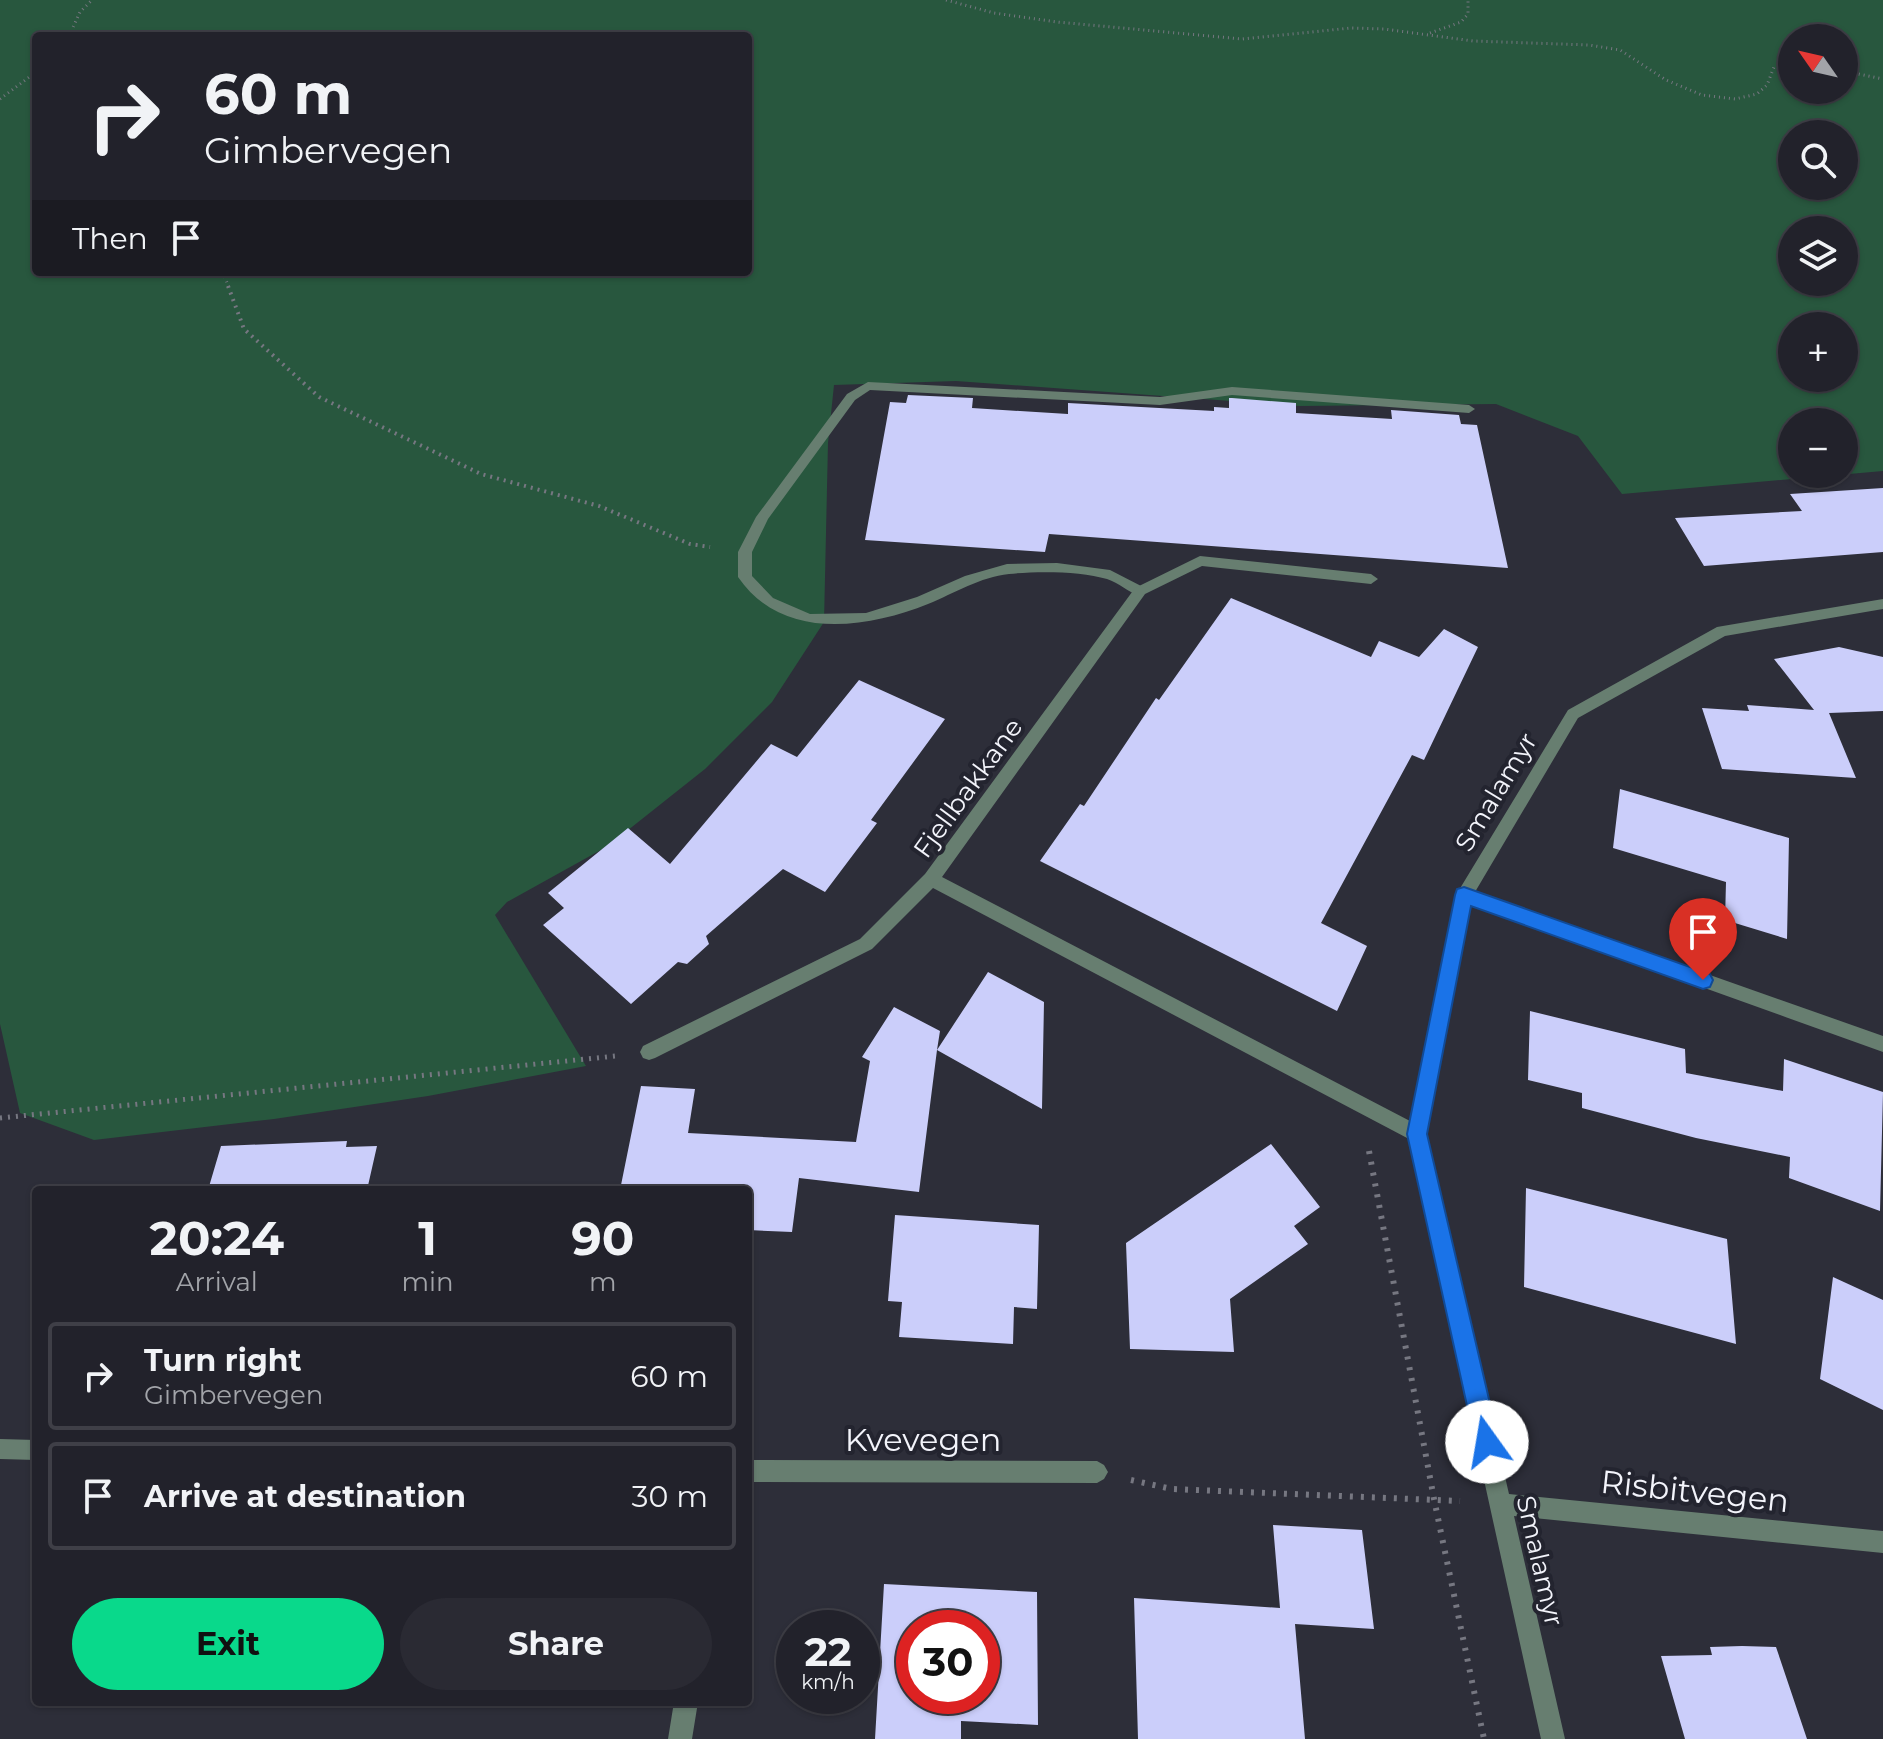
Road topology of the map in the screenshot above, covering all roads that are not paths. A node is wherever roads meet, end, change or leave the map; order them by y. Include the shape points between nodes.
1 (1469, 409) dead end
2 (1371, 579) dead end
3 (1140, 591) junction
4 (1883, 604) edge
5 (931, 879) junction
6 (1464, 895) junction
7 (1883, 1044) edge
8 (649, 1052) road end
9 (1417, 1134) junction
10 (0, 1449) edge
11 (32, 1450) edge
12 (752, 1471) edge
13 (1097, 1472) road end
14 (1501, 1504) junction
15 (1883, 1542) edge
16 (685, 1706) edge
17 (680, 1739) edge
18 (1553, 1739) edge

1 - 3 street via 1232,391 1160,401 868,386 851,397 762,517 745,552 745,577 768,602 809,619 866,618 1007,569 1110,575
2 - 3 street, Fjellbakkane via 1200,561
3 - 5 street, Fjellbakkane
4 - 6 street, Smalamyr via 1722,631 1573,714
5 - 8 street via 866,944
5 - 9 street, Fjellbakkane
6 - 7 street
6 - 9 street, Smalamyr
9 - 14 street, Smalamyr
10 - 11 street
12 - 13 street, Kvevegen
14 - 15 street, Risbitvegen
14 - 18 street, Smalamyr
16 - 17 street

